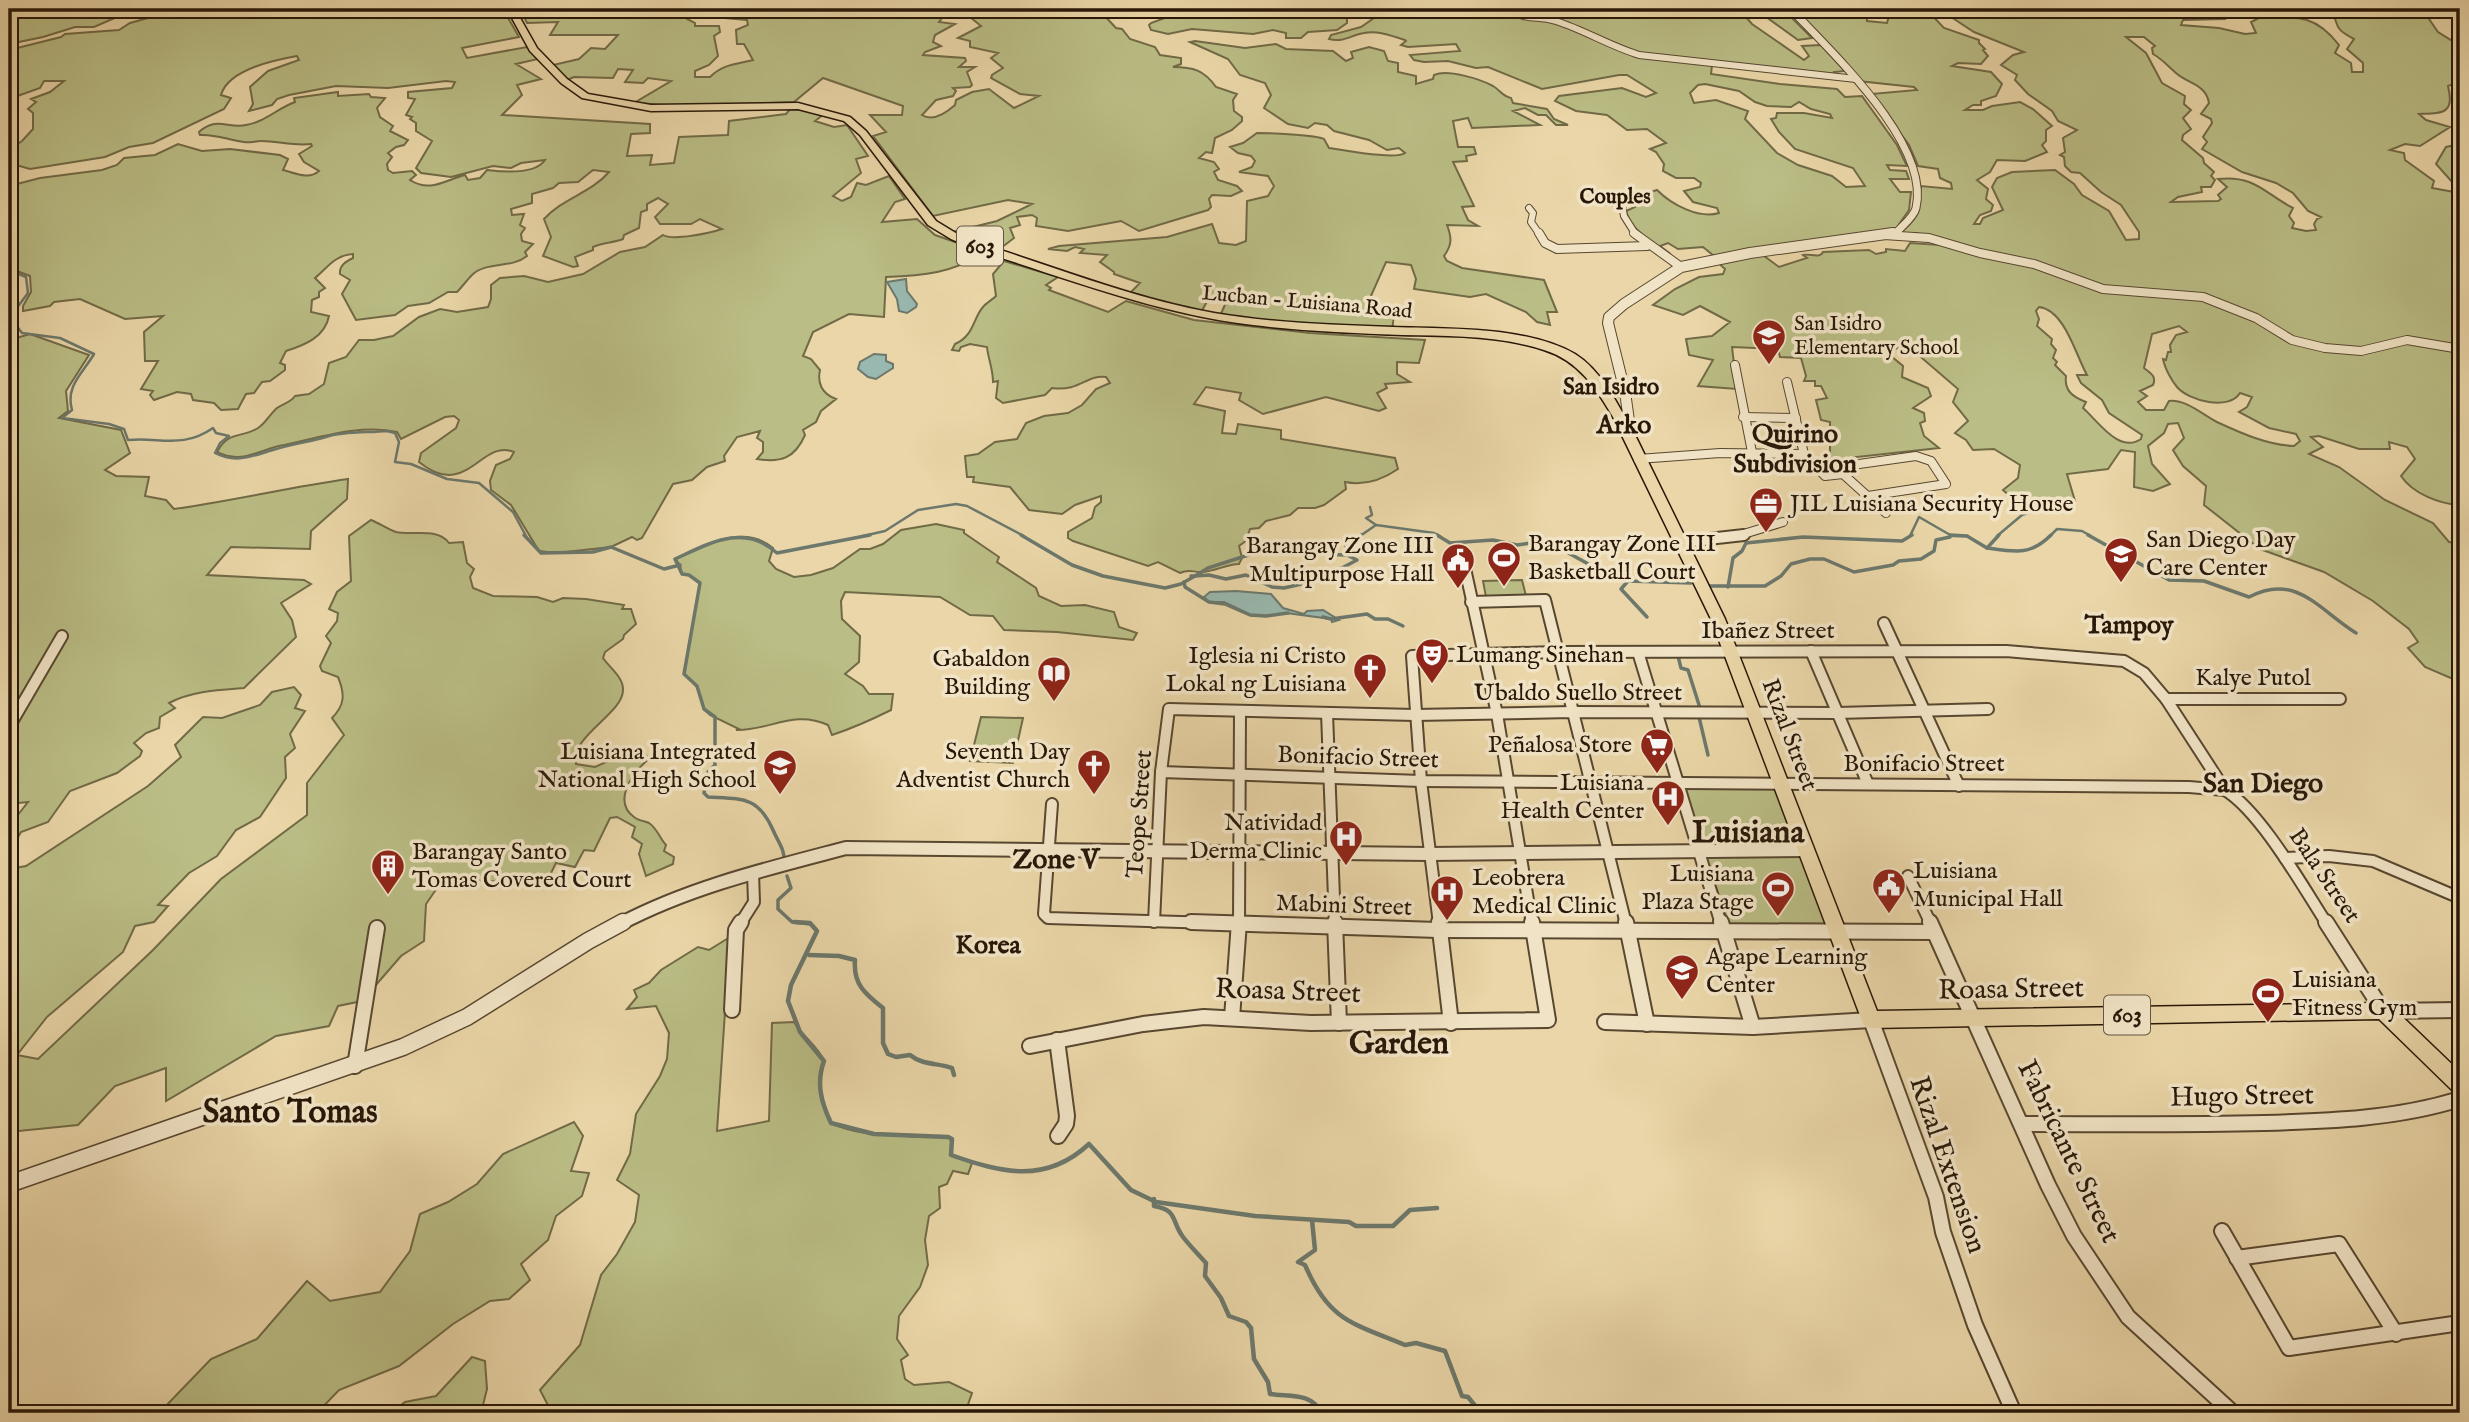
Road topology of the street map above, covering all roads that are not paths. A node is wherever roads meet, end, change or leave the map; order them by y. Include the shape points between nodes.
1 (511, 9) edge
2 (1508, 9) edge
3 (1791, 9) edge
4 (1856, 79) junction
5 (1597, 194) dead end
6 (1529, 208) dead end
7 (1884, 235) junction
8 (1647, 246) junction
9 (1681, 267) junction
10 (2460, 349) edge
11 (1735, 365) dead end
12 (1787, 382) dead end
13 (1603, 392) junction
14 (1625, 392) junction
15 (1743, 416) junction
16 (1796, 418) junction
17 (1631, 435) junction
18 (1752, 453) junction
19 (1804, 454) junction
20 (1638, 459) junction
21 (1843, 474) junction
22 (1868, 496) junction
23 (1886, 513) dead end
24 (1783, 522) dead end
25 (1681, 542) junction
26 (1466, 573) dead end
27 (1471, 601) junction
28 (1884, 623) dead end
29 (62, 636) dead end
30 (1811, 651) junction
31 (1895, 651) junction
32 (1557, 652) junction
33 (1638, 652) junction
34 (1731, 652) junction
35 (1484, 654) junction
36 (2124, 661) joint
37 (2166, 699) junction
38 (2340, 699) dead end
39 (1169, 709) joint
40 (1988, 709) dead end
41 (1922, 710) junction
42 (1240, 712) junction
43 (1572, 712) junction
44 (1656, 712) junction
45 (1327, 713) junction
46 (1837, 713) junction
47 (1497, 714) junction
48 (1755, 714) junction
49 (1415, 715) junction
50 (9, 727) edge
51 (1161, 772) junction
52 (1239, 776) junction
53 (1328, 777) junction
54 (1421, 781) junction
55 (1507, 781) junction
56 (1590, 782) junction
57 (1677, 784) junction
58 (1782, 784) junction
59 (1868, 784) junction
60 (1959, 786) junction
61 (2225, 790) junction
62 (1052, 804) dead end
63 (1806, 850) junction
64 (1157, 851) junction
65 (1239, 851) junction
66 (1047, 852) junction
67 (1334, 852) junction
68 (1698, 852) junction
69 (1518, 853) junction
70 (1607, 853) junction
71 (1429, 855) junction
72 (2286, 858) junction
73 (753, 873) junction
74 (1908, 876) dead end
75 (2460, 898) edge
76 (1154, 922) junction
77 (1239, 925) junction
78 (1335, 926) junction
79 (377, 928) dead end
80 (1438, 930) junction
81 (1725, 930) junction
82 (1532, 931) junction
83 (1628, 931) junction
84 (1839, 932) junction
85 (1934, 932) junction
86 (732, 1010) dead end
87 (2460, 1010) edge
88 (2383, 1011) junction
89 (1232, 1018) junction
90 (1975, 1018) junction
91 (1871, 1020) junction
92 (1605, 1022) dead end
93 (1339, 1023) junction
94 (1451, 1023) junction
95 (1647, 1024) junction
96 (1753, 1027) junction
97 (1056, 1040) junction
98 (1030, 1046) dead end
99 (355, 1066) junction
100 (2460, 1085) edge
101 (2460, 1099) edge
102 (2022, 1124) junction
103 (1058, 1136) dead end
104 (9, 1184) edge
105 (2222, 1231) dead end
106 (2237, 1258) junction
107 (2460, 1323) edge
108 (2396, 1334) junction
109 (2014, 1413) edge
110 (2233, 1413) edge

1 - 13 main road, Lucban - Luisiana Road / 603 via 533,49 585,96 661,108 798,106 848,119 932,223 947,234 1212,316 1537,345 1584,365
2 - 4 street via 1525,19 1564,23 1639,55
3 - 4 street
4 - 7 street via 1904,146 1921,190 1912,218 1896,233
5 - 8 street via 1604,201 1622,205 1626,223
6 - 8 street via 1531,222 1545,243 1557,249
7 - 9 street
7 - 10 street via 1929,238 2034,264 2103,289 2203,297 2256,318 2292,340 2325,348 2361,351 2407,340
8 - 9 street
9 - 14 street via 1609,317
11 - 15 street
12 - 16 street
13 - 14 main road
13 - 17 main road, 603
14 - 17 street
15 - 16 street
15 - 18 street
16 - 19 street
17 - 20 main road, 603
18 - 19 street
18 - 20 street
19 - 21 street via 1825,476
20 - 25 main road, 603
21 - 22 street
21 - 22 street via 1852,465 1916,456 1931,461 1946,484
22 - 23 street
24 - 25 street via 1744,537
25 - 34 main road, Rizal Street / 603
26 - 27 street
27 - 32 street via 1545,600
27 - 35 street
28 - 31 street
29 - 50 street
30 - 31 street, Ibañez Street
30 - 34 street, Ibañez Street
30 - 46 street
31 - 36 street, Ibañez Street via 2006,650
31 - 41 street
32 - 33 street, Ibañez Street
32 - 35 street, Ibañez Street
32 - 43 street
33 - 34 street, Ibañez Street
33 - 44 street
34 - 48 main road, Rizal Street / 603
35 - 47 street
35 - 49 street, Ibañez Street via 1412,656
36 - 37 street, Bala Street via 2144,673
37 - 38 street, Kalye Putol
37 - 61 street, Bala Street
39 - 42 street, Ubaldo Suello Street
39 - 51 street, Teope Street
40 - 41 street, Ubaldo Suello Street
41 - 46 street, Ubaldo Suello Street
41 - 60 street
42 - 45 street, Ubaldo Suello Street
42 - 52 street
43 - 44 street, Ubaldo Suello Street
43 - 47 street, Ubaldo Suello Street
43 - 56 street
44 - 48 street, Ubaldo Suello Street
44 - 57 street
45 - 49 street, Ubaldo Suello Street
45 - 53 street
46 - 48 street, Ubaldo Suello Street
46 - 59 street
47 - 49 street, Ubaldo Suello Street
47 - 55 street
48 - 58 main road, Rizal Street / 603
49 - 54 street
51 - 52 street, Bonifacio Street
51 - 64 street, Teope Street
52 - 53 street, Bonifacio Street
52 - 65 street
53 - 54 street, Bonifacio Street
53 - 67 street
54 - 55 street, Bonifacio Street
54 - 71 street
55 - 56 street, Bonifacio Street
55 - 69 street
56 - 57 street, Bonifacio Street
56 - 70 street
57 - 58 street, Bonifacio Street
57 - 68 street
58 - 59 street, Bonifacio Street
58 - 63 main road, Rizal Street / 603
59 - 60 street, Bonifacio Street
60 - 61 street, Bonifacio Street
61 - 72 street, Bala Street via 2238,798
62 - 66 street
63 - 68 street
63 - 84 main road, Rizal Street / 603
64 - 65 street
64 - 66 street
64 - 76 street, Teope Street
65 - 67 street
65 - 77 street
66 - 73 street via 846,848
66 - 76 street, Mabini Street via 1044,914 1048,918
67 - 71 street
67 - 78 street
68 - 70 street
68 - 81 street
69 - 70 street
69 - 71 street
69 - 82 street
70 - 83 street
71 - 80 street
72 - 75 street via 2373,861
72 - 88 street, Bala Street
73 - 86 street via 753,905 736,930
73 - 99 street via 647,910 467,1017
74 - 85 street, Fabricante Street
76 - 77 street, Mabini Street
77 - 78 street, Mabini Street
77 - 89 street
78 - 80 street, Mabini Street
78 - 93 street
79 - 99 street
80 - 82 street, Mabini Street
80 - 94 street
81 - 83 street, Mabini Street
81 - 84 street, Mabini Street
81 - 96 street
82 - 83 street, Mabini Street
82 - 94 street, Roasa Street via 1548,1020
83 - 95 street
84 - 85 street, Mabini Street
84 - 91 main road, Rizal Street / 603
85 - 90 street, Fabricante Street
87 - 88 street, Roasa Street
88 - 90 main road, Roasa Street / 603
88 - 100 main road, Bala Street
89 - 93 street, Roasa Street
89 - 97 street, Roasa Street via 1181,1018
90 - 91 main road, Roasa Street / 603
90 - 102 street, Fabricante Street
91 - 96 street, Roasa Street
91 - 109 street, Rizal Extension via 1936,1197 1943,1232 1975,1325
92 - 95 street, Roasa Street
93 - 94 street, Roasa Street
95 - 96 street, Roasa Street
97 - 98 street, Roasa Street
97 - 103 street via 1067,1116
99 - 104 street
101 - 102 street, Hugo Street via 2398,1116 2357,1119
102 - 110 street, Fabricante Street via 2074,1236 2128,1317
105 - 106 street
106 - 108 street via 2339,1244
106 - 108 street via 2289,1349
107 - 108 street

